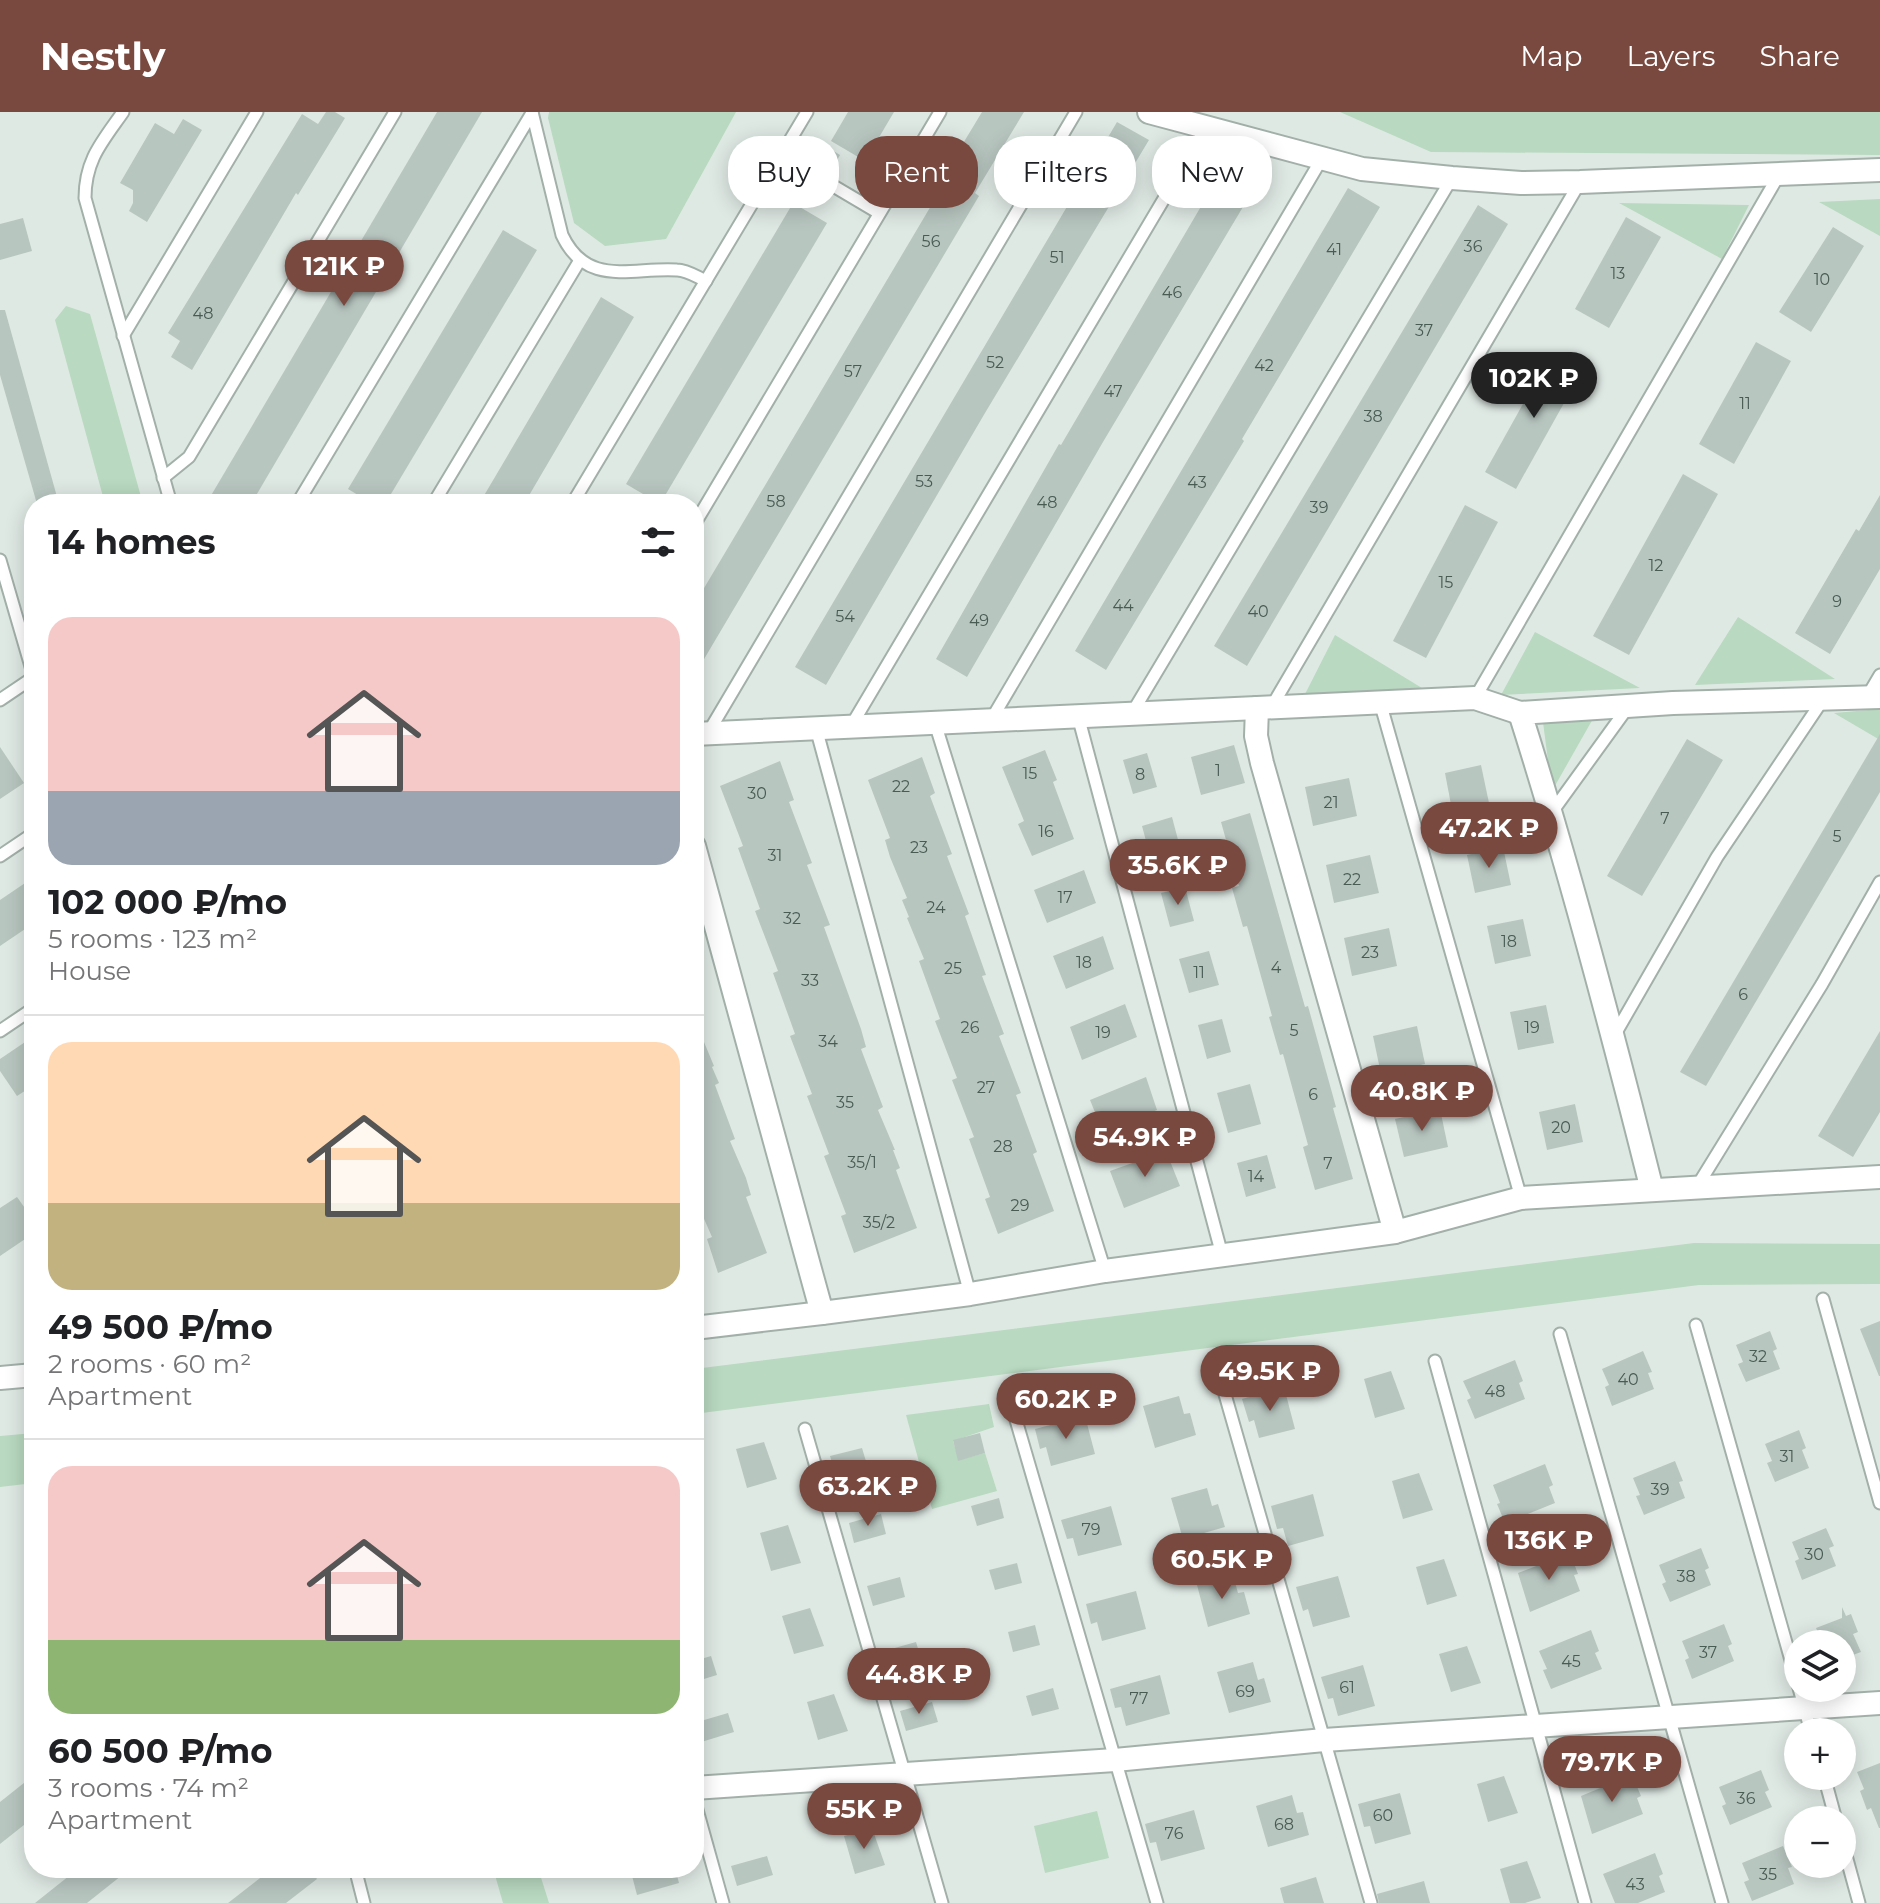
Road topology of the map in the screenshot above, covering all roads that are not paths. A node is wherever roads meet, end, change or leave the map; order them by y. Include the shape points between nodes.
1 (123, 112) edge
2 (257, 112) edge
3 (395, 112) edge
4 (532, 112) edge
5 (807, 112) edge
6 (940, 112) edge
7 (1076, 112) edge
8 (1149, 112) edge
9 (1206, 128) junction
10 (792, 136) edge
11 (1321, 160) junction
12 (1880, 170) edge
13 (1780, 173) junction
14 (1452, 178) junction
15 (1580, 182) junction
16 (839, 189) edge
17 (749, 208) edge
18 (879, 213) junction
19 (580, 260) junction
20 (706, 281) junction
21 (123, 336) junction
22 (163, 478) junction
23 (168, 494) edge
24 (303, 494) edge
25 (439, 494) edge
26 (578, 494) edge
27 (704, 508) edge
28 (0, 560) edge
29 (24, 643) edge
30 (1880, 675) edge
31 (24, 684) edge
32 (1475, 698) junction
33 (1873, 698) edge
34 (0, 700) edge
35 (1822, 701) junction
36 (1380, 702) junction
37 (1264, 707) junction
38 (1628, 707) junction
39 (1520, 713) junction
40 (1131, 714) junction
41 (1078, 716) junction
42 (990, 720) junction
43 (935, 723) junction
44 (850, 727) junction
45 (816, 728) junction
46 (704, 729) edge
47 (704, 734) edge
48 (1552, 813) junction
49 (24, 840) edge
50 (0, 856) edge
51 (704, 882) edge
52 (1880, 882) edge
53 (24, 1015) edge
54 (0, 1031) edge
55 (1614, 1036) junction
56 (1880, 1177) edge
57 (1698, 1185) junction
58 (1652, 1190) junction
59 (1521, 1198) junction
60 (1395, 1232) junction
61 (1222, 1255) junction
62 (1105, 1271) junction
63 (970, 1294) junction
64 (1823, 1299) dead end
65 (822, 1313) junction
66 (1696, 1325) dead end
67 (704, 1327) edge
68 (1560, 1334) dead end
69 (1435, 1361) dead end
70 (1218, 1370) dead end
71 (24, 1376) edge
72 (0, 1378) edge
73 (1009, 1396) dead end
74 (805, 1429) dead end
75 (1880, 1503) edge
76 (1784, 1637) edge
77 (1784, 1697) edge
78 (1856, 1700) edge
79 (1880, 1703) edge
80 (1669, 1718) junction
81 (1536, 1727) junction
82 (1324, 1740) junction
83 (1115, 1760) junction
84 (905, 1774) junction
85 (704, 1787) edge
86 (704, 1835) edge
87 (358, 1878) edge
88 (1852, 1878) edge
89 (364, 1903) edge
90 (723, 1903) edge
91 (942, 1903) edge
92 (1157, 1903) edge
93 (1371, 1903) edge
94 (1585, 1903) edge
95 (1722, 1903) edge
96 (1859, 1903) edge

1 - 21 lane via 92,157 85,198
2 - 21 lane
3 - 22 lane via 189,457
4 - 19 lane via 562,235
4 - 24 lane
5 - 10 lane
6 - 18 lane
7 - 46 lane
8 - 9 street
9 - 11 street
9 - 44 lane
11 - 14 street
11 - 42 lane
12 - 13 street
13 - 15 street
13 - 32 lane
14 - 15 street
14 - 40 lane
15 - 37 lane
16 - 18 lane
17 - 20 lane
18 - 27 lane
19 - 20 lane via 616,273 680,270
19 - 25 lane
20 - 26 lane
21 - 22 lane
22 - 23 lane
28 - 29 lane
30 - 33 lane
31 - 34 lane
32 - 36 street
32 - 39 street
33 - 35 street
35 - 38 street
35 - 55 lane via 1717,857
36 - 37 street
36 - 59 lane
37 - 40 street
37 - 60 street via 1256,736 1262,763
38 - 39 street
38 - 48 lane
39 - 48 street
40 - 41 street
41 - 42 street
41 - 61 lane
42 - 43 street
43 - 44 street
43 - 62 lane
44 - 45 street
45 - 47 street
45 - 63 lane
48 - 55 street
49 - 50 lane
51 - 65 street
52 - 57 lane
53 - 54 lane
55 - 58 street
56 - 57 street
57 - 58 street
58 - 59 street
59 - 60 street
60 - 61 street
61 - 62 street
62 - 63 street
63 - 65 street
64 - 75 lane
65 - 67 street
66 - 76 lane
68 - 80 lane
69 - 81 lane
70 - 82 lane
71 - 72 street
73 - 83 lane
74 - 84 lane
77 - 80 street
78 - 79 street
80 - 81 street
80 - 95 lane
81 - 82 street
81 - 94 lane
82 - 83 street
82 - 93 lane
83 - 84 street
83 - 92 lane
84 - 85 street
84 - 91 lane
86 - 90 lane
87 - 89 lane
88 - 96 lane

